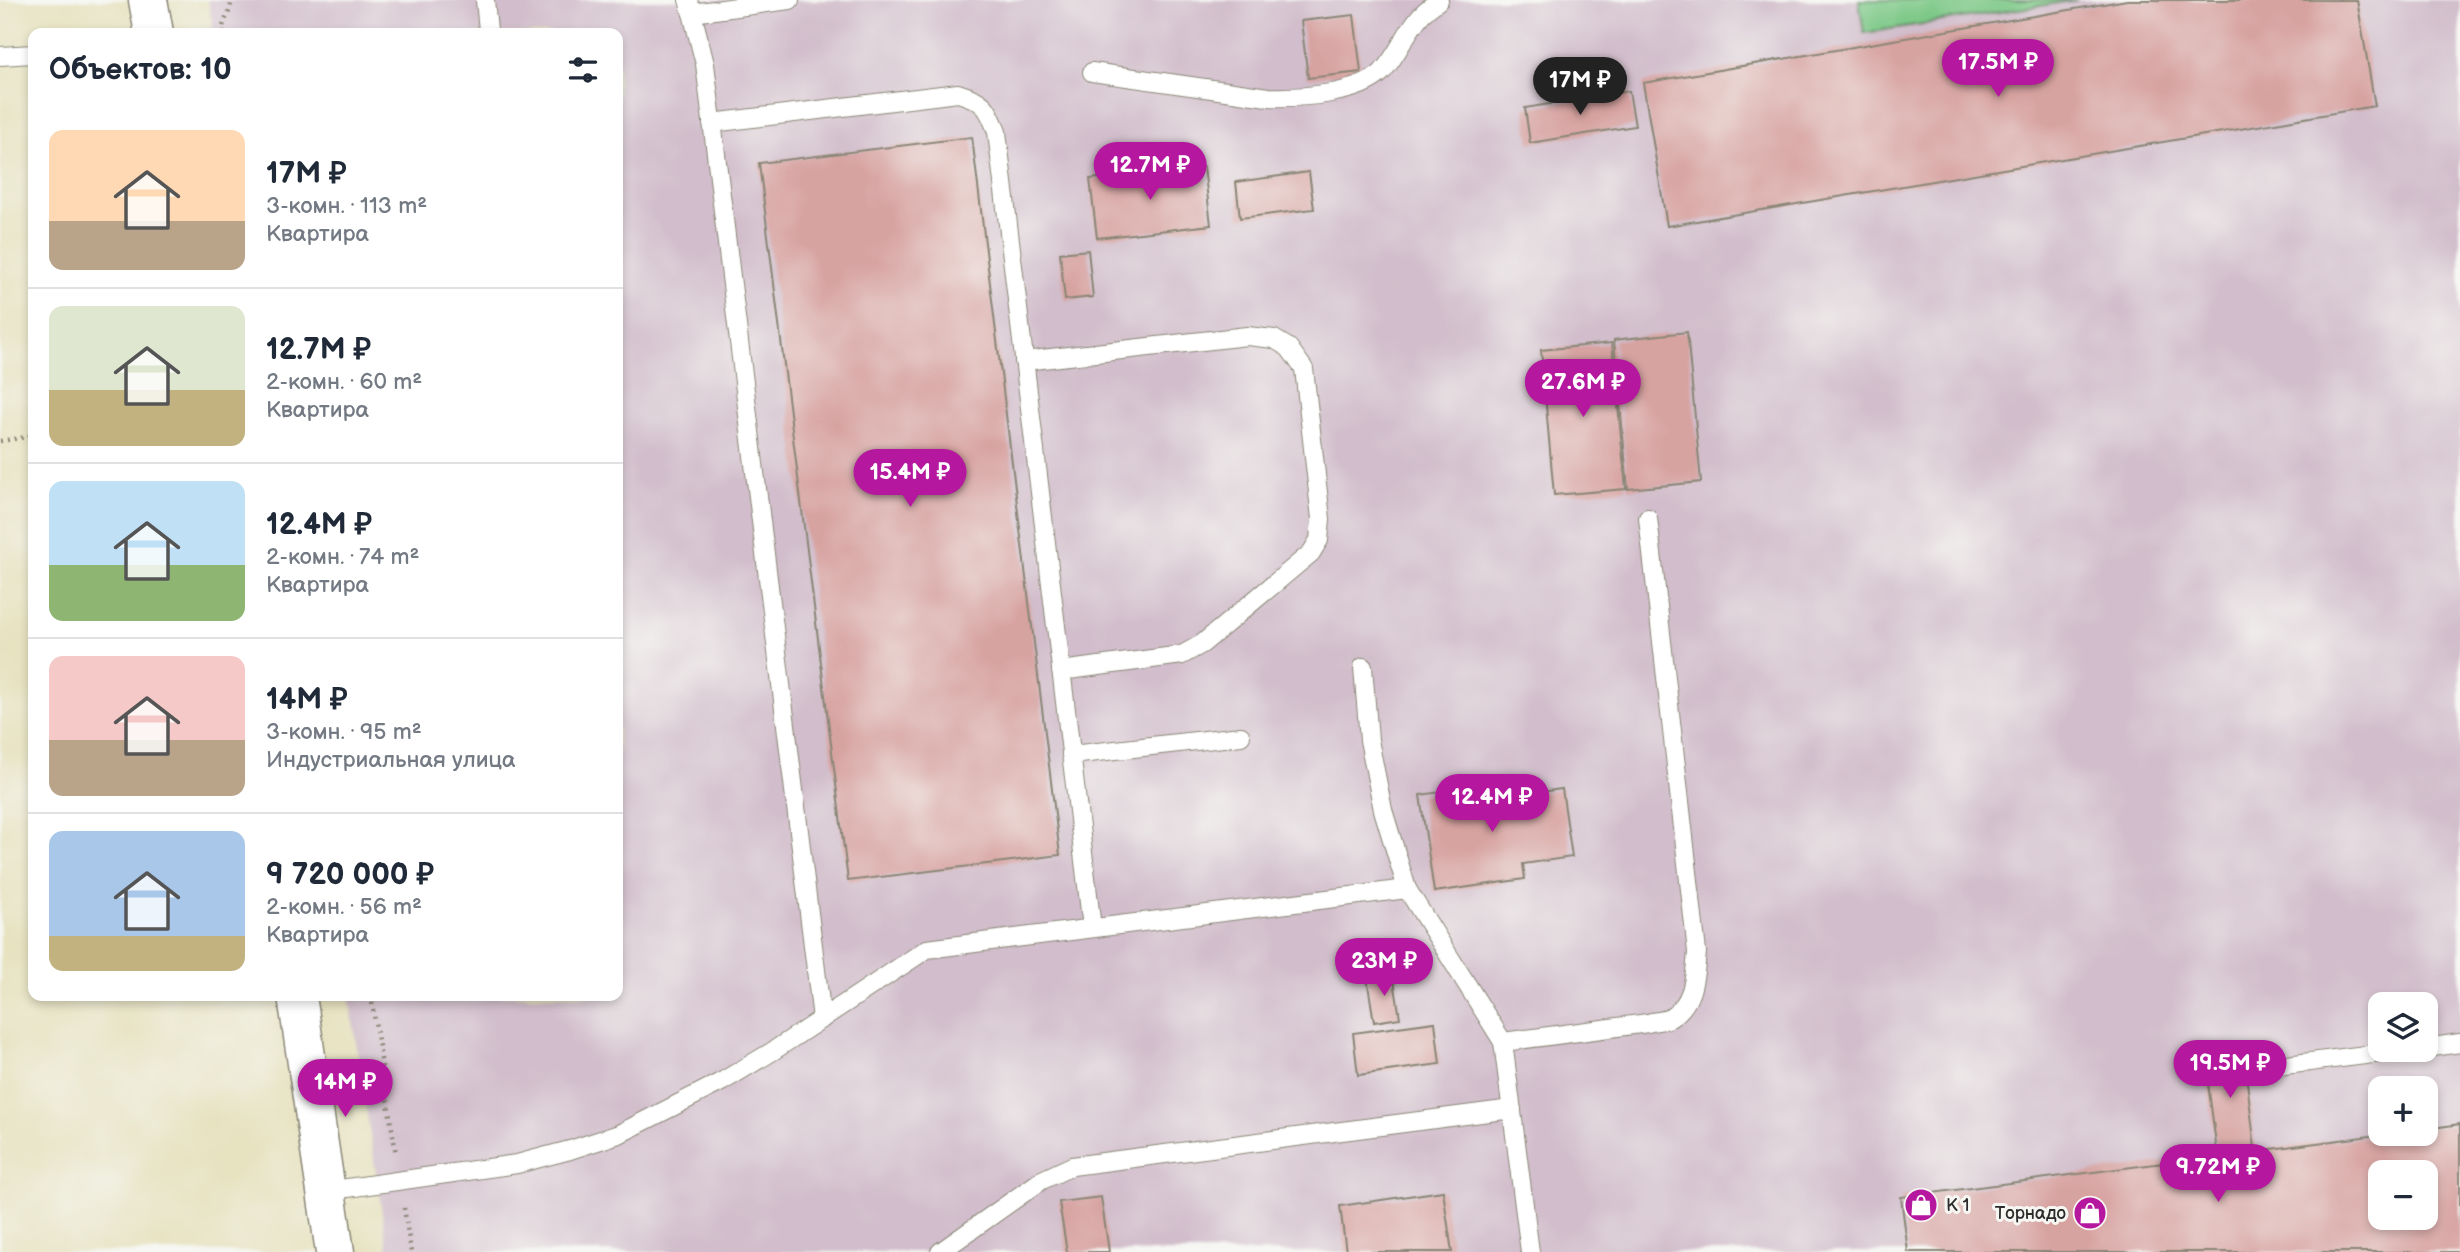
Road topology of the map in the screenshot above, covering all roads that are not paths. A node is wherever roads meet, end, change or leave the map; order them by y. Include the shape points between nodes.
1 (148, 0) edge
2 (485, 0) edge
3 (790, 0) edge
4 (1439, 0) edge
5 (690, 7) edge
6 (153, 28) edge
7 (488, 28) edge
8 (28, 54) edge
9 (0, 56) edge
10 (1092, 72) dead end
11 (712, 123) junction
12 (1024, 361) junction
13 (1648, 518) dead end
14 (1363, 667) dead end
15 (1061, 671) junction
16 (1241, 736) dead end
17 (1072, 755) junction
18 (1406, 889) junction
19 (1092, 928) junction
20 (298, 1001) edge
21 (822, 1019) junction
22 (1503, 1042) junction
23 (2460, 1043) edge
24 (2438, 1046) edge
25 (2368, 1054) edge
26 (2270, 1066) dead end
27 (1511, 1109) junction
28 (326, 1191) junction
29 (335, 1252) edge
30 (940, 1252) edge
31 (1530, 1252) edge

1 - 6 main road
2 - 7 lane
3 - 5 lane
4 - 10 lane via 1422,14 1384,70 1371,82 1349,89 1268,97
5 - 11 lane via 705,64
8 - 9 lane
11 - 12 lane via 958,93 978,99 990,111 997,132
11 - 21 lane
12 - 15 lane
12 - 15 lane via 1247,336 1274,338 1289,348 1304,369 1321,519 1319,540 1311,553 1202,644 1182,655
13 - 22 lane via 1697,952 1695,985 1670,1018
14 - 18 lane via 1369,740
15 - 17 lane
16 - 17 lane
17 - 19 lane
18 - 19 lane
18 - 22 lane
19 - 21 lane via 927,949
20 - 28 main road
21 - 28 lane via 723,1081 619,1134 517,1164
22 - 27 lane
23 - 24 lane
25 - 26 lane
27 - 30 lane via 1072,1166 1042,1180
27 - 31 lane
28 - 29 main road

